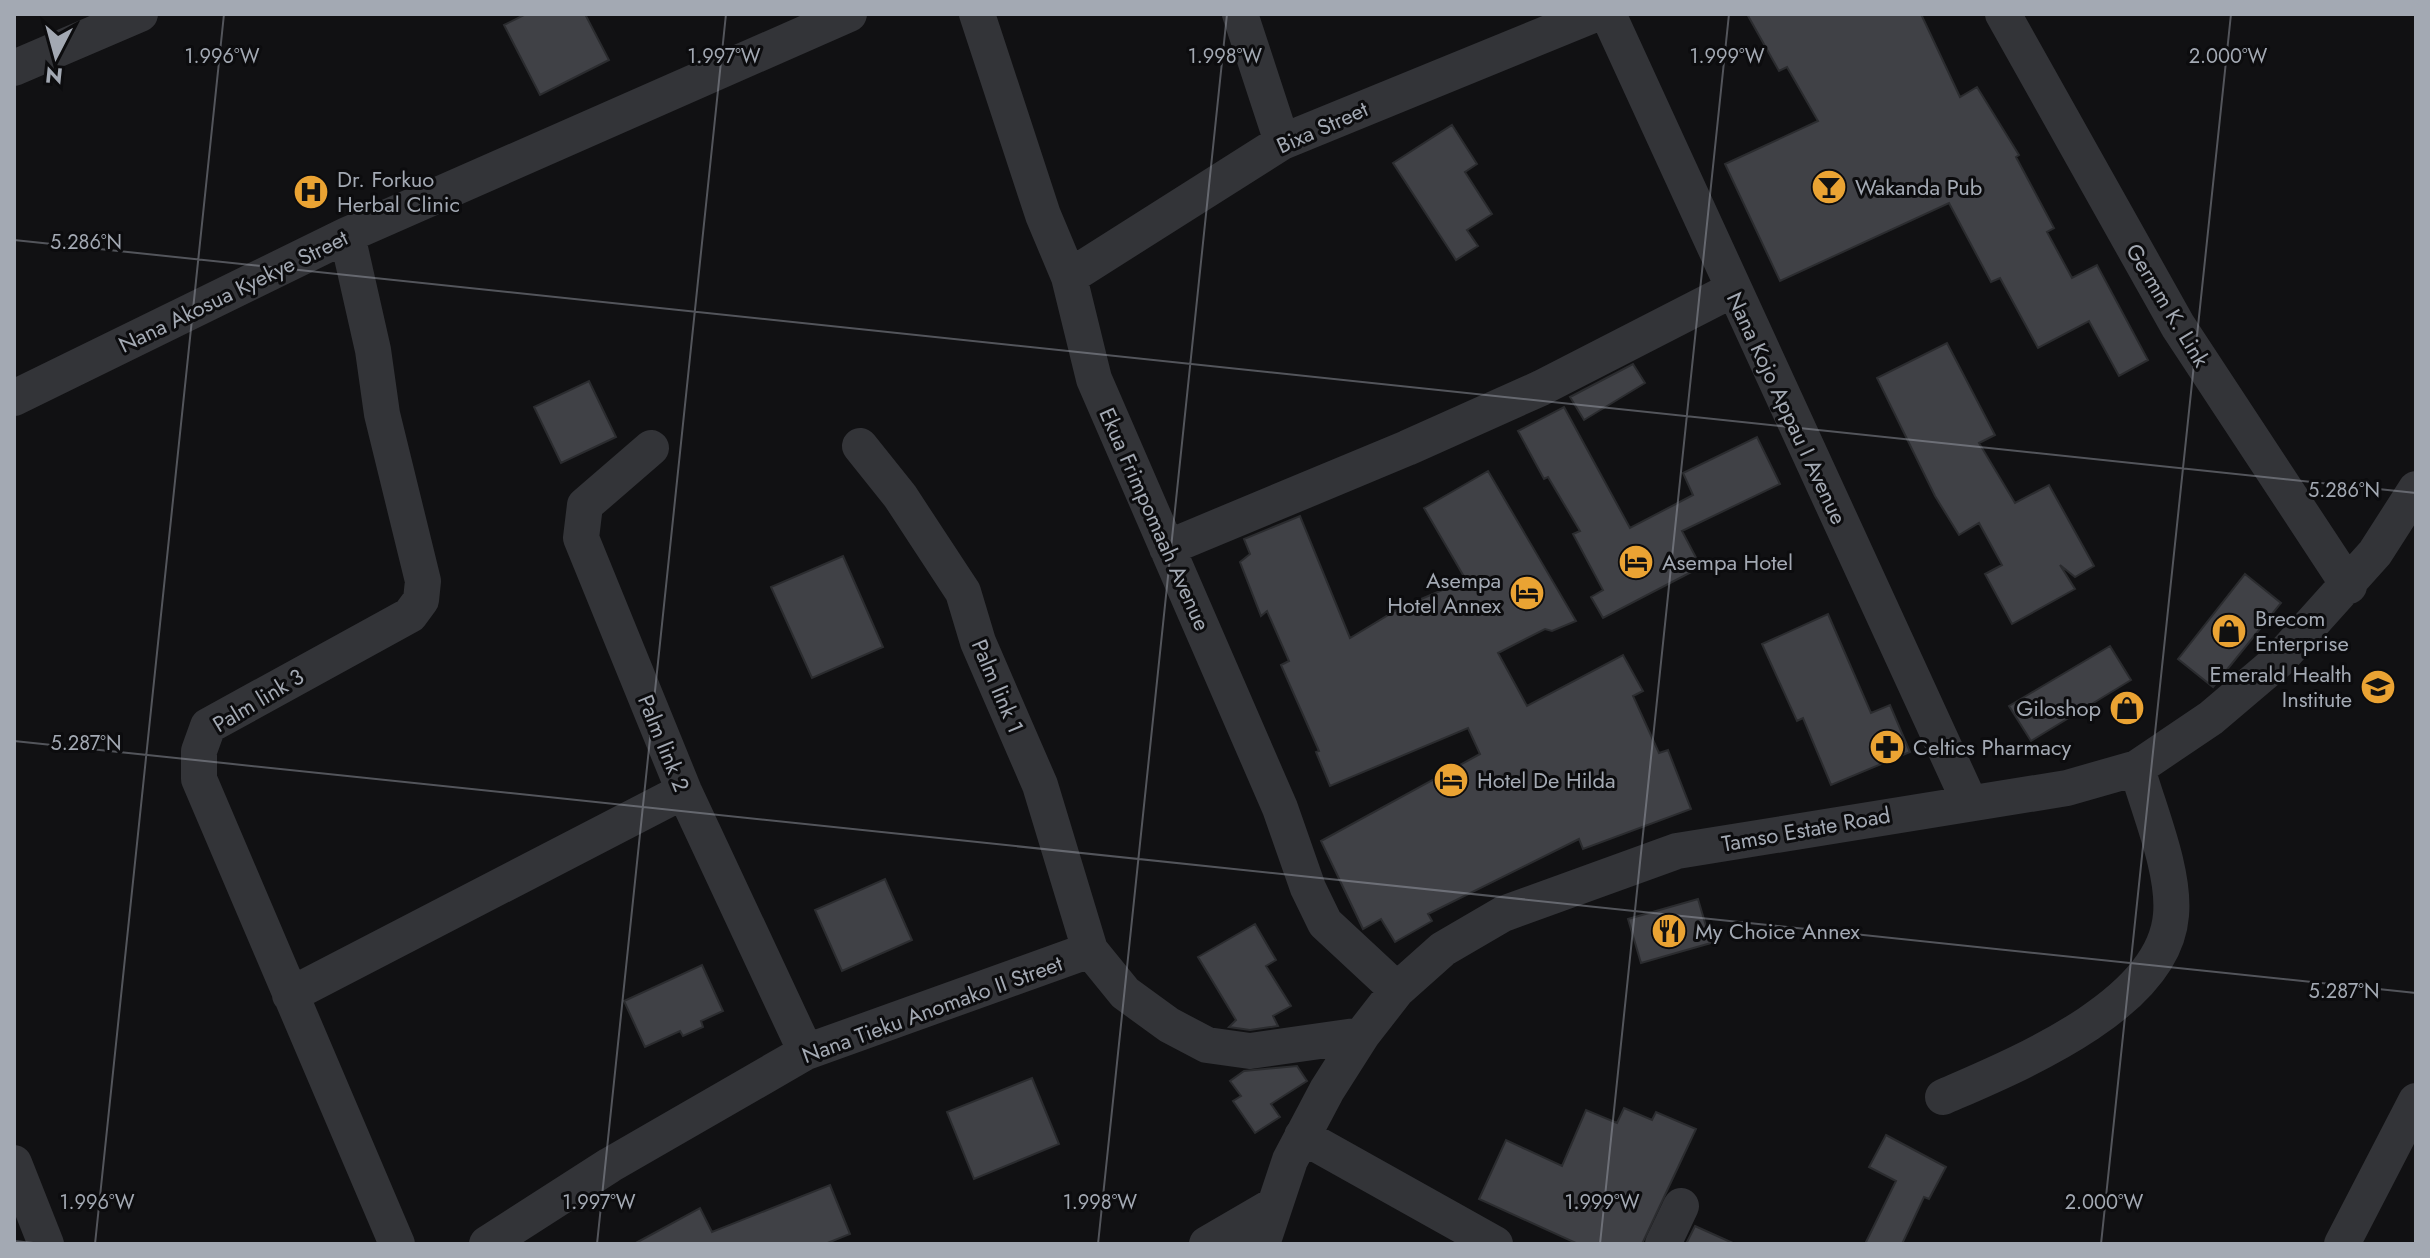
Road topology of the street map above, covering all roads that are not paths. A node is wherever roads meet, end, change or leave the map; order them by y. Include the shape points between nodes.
1 (140, 14) edge
2 (849, 14) edge
3 (977, 14) edge
4 (1240, 14) edge
5 (1595, 14) edge
6 (1608, 14) edge
7 (2003, 14) edge
8 (14, 68) edge
9 (1282, 142) junction
10 (347, 235) junction
11 (1069, 277) junction
12 (1732, 290) junction
13 (14, 398) edge
14 (860, 446) dead end
15 (651, 448) dead end
16 (2416, 489) edge
17 (1167, 548) junction
18 (2349, 586) junction
19 (2137, 768) junction
20 (684, 791) junction
21 (1969, 801) junction
22 (1090, 950) junction
23 (1397, 990) junction
24 (290, 995) junction
25 (1362, 1035) junction
26 (806, 1052) junction
27 (1943, 1097) dead end
28 (2416, 1101) edge
29 (1302, 1136) junction
30 (14, 1163) edge
31 (1274, 1205) junction
32 (1681, 1206) dead end
33 (46, 1244) edge
34 (397, 1244) edge
35 (487, 1244) edge
36 (1207, 1244) edge
37 (1262, 1244) edge
38 (1495, 1244) edge
39 (1663, 1244) edge
40 (2342, 1244) edge

1 - 8 street
2 - 10 street, Nana Akosua Kyekye Street
3 - 11 street, Ekua Frimpomaah Avenue via 1043,215
4 - 9 street
5 - 9 street, Bixa Street
6 - 12 street, Nana Kojo Appau I Avenue
7 - 18 street, Germm K. Link via 2178,326
9 - 11 street, Bixa Street
10 - 13 street, Nana Akosua Kyekye Street
10 - 24 street, Palm link 3 via 382,414 423,581 421,600 410,615 208,726 199,751 199,779
11 - 17 street, Ekua Frimpomaah Avenue via 1094,379
12 - 17 street via 1528,394
12 - 21 street, Nana Kojo Appau I Avenue
14 - 22 street, Palm link 1 via 963,592 978,642 1040,785
15 - 20 street, Palm link 2 via 585,505 581,538
16 - 18 street, Tamso Estate Road
17 - 23 street, Ekua Frimpomaah Avenue via 1325,923
18 - 19 street, Tamso Estate Road via 2248,690
19 - 21 street, Tamso Estate Road via 2067,788
19 - 27 street via 2171,889 2167,940 2157,957 2110,1009 2082,1028 2039,1055
20 - 24 street
20 - 26 street, Palm link 2
21 - 23 street, Tamso Estate Road via 1677,851 1503,914 1443,949
22 - 25 street via 1125,993 1207,1045 1250,1051
22 - 26 street, Nana Tieku Anomako II Street
23 - 25 street, Tamso Estate Road
24 - 34 street, Palm link 3
25 - 29 street, Tamso Estate Road
26 - 35 street, Nana Tieku Anomako II Street via 610,1165
28 - 40 street
29 - 31 street, Tamso Estate Road
29 - 38 street
30 - 33 street
31 - 36 street
31 - 37 street, Tamso Estate Road
32 - 39 street

